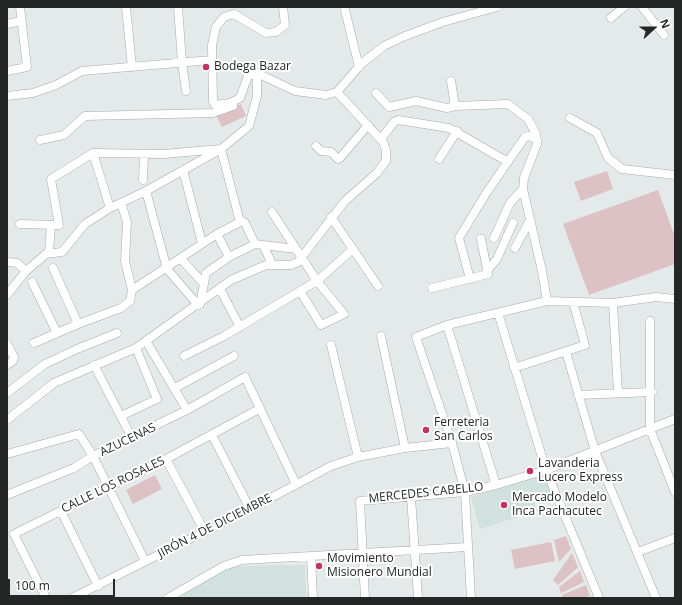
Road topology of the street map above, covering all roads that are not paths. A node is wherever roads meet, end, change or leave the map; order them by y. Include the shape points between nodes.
1 (20, 7) edge
2 (126, 7) edge
3 (178, 7) edge
4 (283, 7) edge
5 (496, 7) edge
6 (624, 7) edge
7 (642, 7) edge
8 (345, 10) dead end
9 (611, 18) dead end
10 (21, 21) junction
11 (7, 24) edge
12 (664, 35) dead end
13 (212, 60) junction
14 (182, 62) junction
15 (132, 67) junction
16 (358, 67) junction
17 (7, 71) edge
18 (257, 73) junction
19 (451, 81) dead end
20 (186, 91) dead end
21 (337, 92) junction
22 (376, 93) dead end
23 (7, 96) edge
24 (240, 98) junction
25 (454, 104) junction
26 (570, 118) dead end
27 (368, 125) junction
28 (457, 131) junction
29 (381, 139) junction
30 (40, 140) dead end
31 (538, 140) junction
32 (316, 146) dead end
33 (221, 149) junction
34 (93, 153) junction
35 (144, 154) junction
36 (439, 159) dead end
37 (508, 162) junction
38 (183, 170) junction
39 (675, 175) edge
40 (143, 180) dead end
41 (523, 189) junction
42 (146, 191) junction
43 (120, 202) junction
44 (110, 208) junction
45 (272, 212) dead end
46 (331, 217) junction
47 (530, 220) junction
48 (240, 222) junction
49 (514, 223) dead end
50 (20, 224) dead end
51 (50, 225) junction
52 (217, 234) junction
53 (494, 238) dead end
54 (480, 239) dead end
55 (202, 243) junction
56 (259, 245) junction
57 (516, 248) dead end
58 (296, 249) junction
59 (353, 249) junction
60 (49, 252) junction
61 (229, 257) junction
62 (301, 258) junction
63 (180, 259) junction
64 (7, 262) edge
65 (272, 264) junction
66 (54, 268) dead end
67 (166, 269) junction
68 (26, 271) junction
69 (488, 271) junction
70 (470, 279) junction
71 (317, 281) junction
72 (32, 282) dead end
73 (204, 283) junction
74 (378, 286) dead end
75 (432, 288) dead end
76 (220, 289) junction
77 (132, 290) junction
78 (300, 291) junction
79 (7, 295) edge
80 (675, 300) edge
81 (547, 301) junction
82 (573, 302) junction
83 (613, 303) junction
84 (199, 304) junction
85 (498, 313) junction
86 (650, 321) dead end
87 (78, 324) junction
88 (447, 325) junction
89 (240, 326) junction
90 (57, 333) junction
91 (117, 333) dead end
92 (381, 336) dead end
93 (146, 341) junction
94 (34, 343) dead end
95 (7, 344) edge
96 (331, 345) dead end
97 (136, 348) junction
98 (566, 352) junction
99 (184, 356) dead end
100 (234, 356) dead end
101 (7, 365) edge
102 (94, 365) junction
103 (514, 368) junction
104 (175, 388) junction
105 (652, 392) junction
106 (7, 393) edge
107 (618, 393) junction
108 (578, 395) junction
109 (187, 410) junction
110 (259, 410) junction
111 (121, 416) junction
112 (675, 419) edge
113 (7, 420) edge
114 (650, 429) junction
115 (212, 435) junction
116 (132, 438) junction
117 (452, 443) junction
118 (406, 448) junction
119 (595, 451) junction
120 (7, 454) edge
121 (93, 456) junction
122 (358, 457) junction
123 (166, 458) junction
124 (546, 470) junction
125 (296, 484) junction
126 (496, 485) junction
127 (108, 488) junction
128 (465, 492) junction
129 (675, 492) edge
130 (7, 495) edge
131 (411, 497) junction
132 (250, 509) junction
133 (61, 510) junction
134 (205, 532) junction
135 (675, 538) edge
136 (468, 547) junction
137 (414, 549) junction
138 (638, 552) junction
139 (362, 553) junction
140 (311, 558) junction
141 (145, 562) junction
142 (98, 586) junction
143 (177, 595) edge
144 (46, 598) edge
145 (72, 598) edge
146 (168, 598) edge
147 (313, 598) edge
148 (365, 598) edge
149 (418, 598) edge
150 (471, 598) edge
151 (599, 598) edge
152 (656, 598) edge

1 - 10 street
2 - 15 street
3 - 14 street
4 - 13 street via 285,25 276,32 266,33 234,14 224,17 216,27
5 - 16 street via 404,36 384,46
6 - 9 street
7 - 12 street
8 - 16 street
10 - 11 street
10 - 17 street via 27,67
13 - 14 street
13 - 24 street via 212,101 215,105 221,105
14 - 15 street
14 - 20 street
15 - 23 street via 82,71 39,91
16 - 21 street
18 - 21 street via 295,91 326,95
18 - 24 street via 248,76
18 - 33 street via 258,96 249,126
19 - 25 street
21 - 27 street
22 - 25 street via 389,107 416,102 447,108
24 - 30 street via 236,105 213,113 85,116 64,135
25 - 31 street via 458,107 508,104 528,119
26 - 39 street via 597,133 608,158 622,169
27 - 29 street
27 - 32 street via 338,159 331,152 321,151
28 - 29 street via 398,120
28 - 36 street
28 - 37 street
29 - 46 street via 386,150 386,160 377,173
31 - 37 street via 525,137
31 - 41 street via 524,178
33 - 35 street
33 - 38 street
33 - 48 street
34 - 35 street
34 - 44 street
34 - 51 street via 50,179 59,225
35 - 40 street
37 - 70 street via 459,238
38 - 42 street
38 - 55 street
41 - 47 street
41 - 53 street via 510,203
42 - 43 street
42 - 67 street
43 - 44 street
43 - 77 street via 127,222 125,261
44 - 60 street via 85,224 62,252
45 - 58 street
46 - 59 street
46 - 62 street
47 - 57 street
47 - 81 street
48 - 52 street
48 - 56 street via 245,223
49 - 69 street
50 - 51 street
51 - 60 street
52 - 55 street
52 - 61 street
54 - 69 street
55 - 63 street
56 - 58 street
56 - 61 street
56 - 65 street
58 - 62 street
59 - 71 street
59 - 74 street
60 - 68 street
61 - 73 street via 207,271
62 - 65 street via 295,264
62 - 71 street
63 - 67 street
63 - 73 street
64 - 68 street via 18,263
65 - 76 street via 246,272
66 - 87 street
67 - 77 street
67 - 84 street
68 - 79 street
69 - 70 street via 487,275
70 - 75 street
71 - 78 street
71 - 78 street via 344,314 321,325
72 - 90 street
73 - 84 street
76 - 84 street
76 - 89 street
77 - 87 street via 130,301 121,308
78 - 89 street
80 - 83 street via 656,297
81 - 82 street
81 - 85 street
82 - 83 street
82 - 98 street via 585,342 583,347
83 - 107 street
84 - 93 street
85 - 88 street
85 - 103 street
86 - 105 street
87 - 90 street
88 - 117 street via 418,334 416,340
88 - 126 street
89 - 99 street
90 - 94 street
91 - 106 street via 77,348 45,364
92 - 118 street
93 - 97 street
93 - 104 street
95 - 101 street via 14,357
96 - 122 street
97 - 102 street
97 - 111 street via 157,399
98 - 103 street
98 - 108 street
100 - 104 street
102 - 111 street
102 - 113 street via 54,383
103 - 124 street
104 - 109 street
105 - 107 street
105 - 114 street
107 - 108 street
108 - 119 street
109 - 110 street, AZUCENAS via 245,378
109 - 116 street, AZUCENAS
110 - 115 street, CALLE LOS ROSALES
110 - 125 street
111 - 116 street
112 - 114 street, MERCEDES CABELLO
114 - 119 street, MERCEDES CABELLO
114 - 129 street
115 - 123 street, CALLE LOS ROSALES
115 - 132 street
116 - 121 street, AZUCENAS
117 - 118 street, JIRÓN 4 DE DICIEMBRE
117 - 128 street
118 - 122 street, JIRÓN 4 DE DICIEMBRE
119 - 124 street, MERCEDES CABELLO
119 - 138 street
120 - 121 street via 79,434
121 - 127 street
121 - 130 street, AZUCENAS via 74,468
122 - 125 street, JIRÓN 4 DE DICIEMBRE via 331,466
123 - 127 street, CALLE LOS ROSALES
123 - 134 street
124 - 126 street, MERCEDES CABELLO
124 - 151 street
125 - 132 street, JIRÓN 4 DE DICIEMBRE
126 - 128 street, MERCEDES CABELLO
127 - 133 street, CALLE LOS ROSALES
127 - 141 street
128 - 131 street, MERCEDES CABELLO
128 - 136 street
131 - 137 street
131 - 139 street, MERCEDES CABELLO via 363,500 359,504
132 - 134 street, JIRÓN 4 DE DICIEMBRE
133 - 142 street
133 - 144 street, CALLE LOS ROSALES via 14,534
134 - 141 street, JIRÓN 4 DE DICIEMBRE
135 - 138 street
136 - 137 street
136 - 150 street
137 - 139 street
137 - 149 street
138 - 152 street
139 - 140 street
139 - 148 street
140 - 143 street via 232,562
140 - 147 street
141 - 142 street, JIRÓN 4 DE DICIEMBRE
142 - 145 street, JIRÓN 4 DE DICIEMBRE
143 - 146 street

